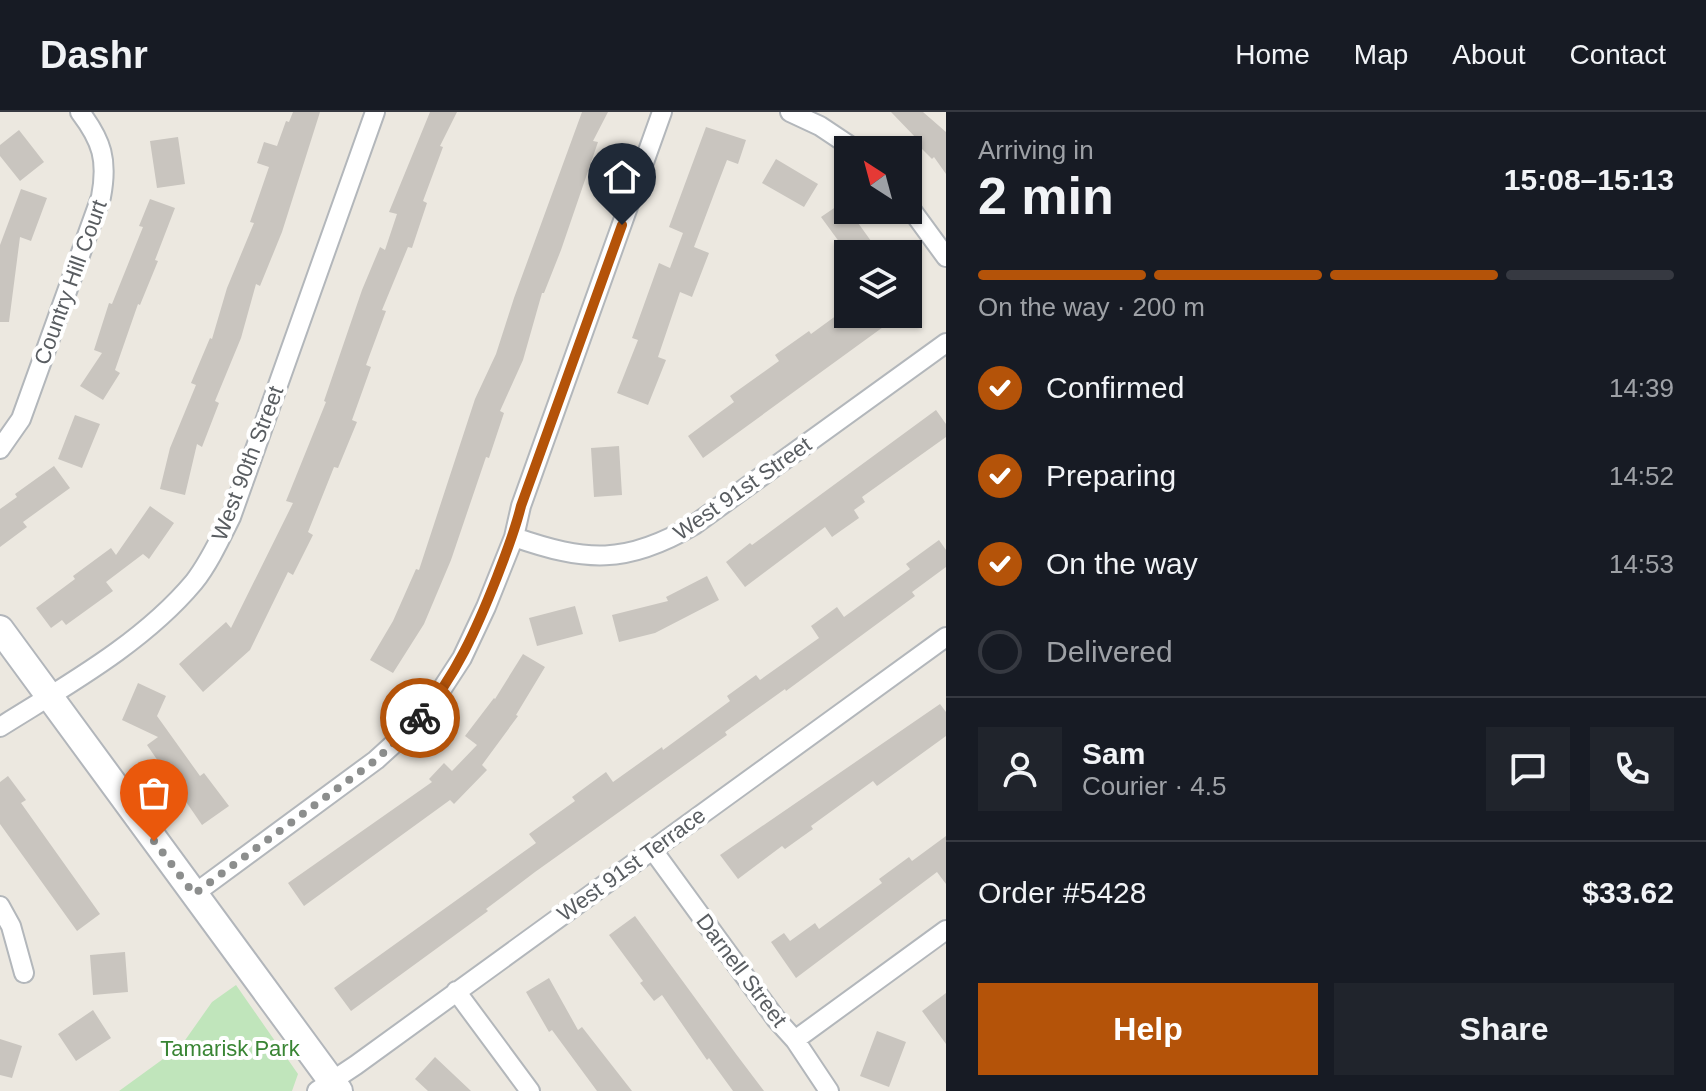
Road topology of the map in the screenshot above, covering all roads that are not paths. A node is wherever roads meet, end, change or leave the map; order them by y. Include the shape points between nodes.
1 (80, 112) edge
2 (375, 112) edge
3 (662, 112) edge
4 (790, 112) edge
5 (835, 136) edge
6 (922, 224) edge
7 (946, 257) edge
8 (946, 343) edge
9 (0, 449) edge
10 (514, 537) junction
11 (0, 629) edge
12 (946, 637) edge
13 (49, 696) junction
14 (0, 727) edge
15 (652, 849) junction
16 (194, 894) junction
17 (0, 906) edge
18 (946, 930) edge
19 (24, 973) dead end
20 (456, 991) junction
21 (795, 1040) junction
22 (329, 1088) edge
23 (530, 1091) edge
24 (829, 1091) edge

1 - 9 street, Country Hill Court via 103,152 101,197 21,419
2 - 13 street, West 90th Street via 218,544 169,609
3 - 10 street
4 - 5 street
6 - 7 street
8 - 10 street, West 91st Street via 694,525 662,542 629,553 593,556 559,553
10 - 16 street via 462,658 434,701 376,760
11 - 13 main road
12 - 15 street, West 91st Terrace
13 - 14 street, West 90th Street
13 - 16 main road
15 - 20 street, West 91st Terrace
15 - 21 street, Darnell Street
16 - 22 main road
17 - 19 street
18 - 21 street
20 - 22 street, West 91st Terrace
20 - 23 street
21 - 24 street, Darnell Street

